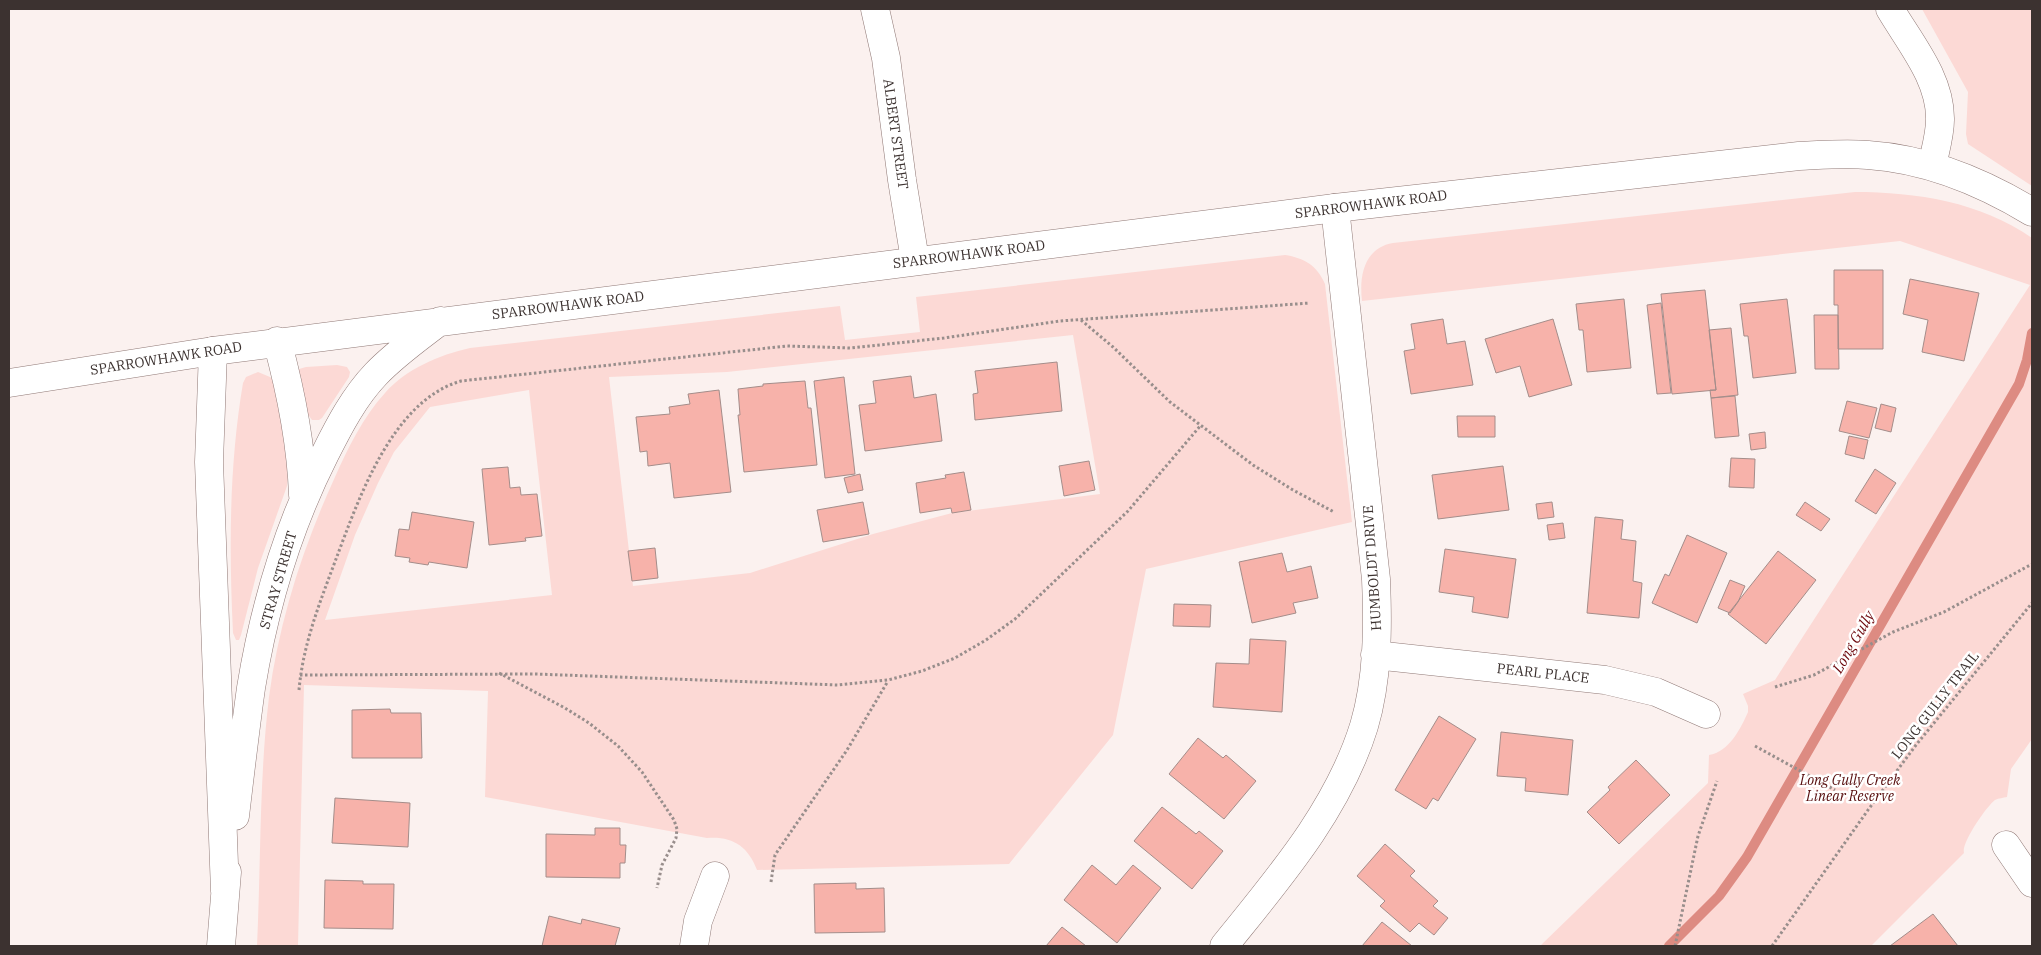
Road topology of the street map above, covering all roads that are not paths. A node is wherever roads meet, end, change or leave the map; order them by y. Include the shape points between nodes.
1 (875, 9) edge
2 (1890, 9) edge
3 (1932, 166) junction
4 (1335, 208) junction
5 (2032, 212) edge
6 (915, 260) junction
7 (442, 320) junction
8 (277, 341) junction
9 (213, 350) junction
10 (9, 383) edge
11 (303, 498) junction
12 (1375, 655) junction
13 (1706, 714) dead end
14 (2006, 845) dead end
15 (715, 876) dead end
16 (2032, 883) edge
17 (225, 890) junction
18 (221, 946) edge
19 (694, 946) edge
20 (1224, 946) edge

1 - 6 main road, ALBERT STREET via 886,58
2 - 3 main road via 1930,75 1936,92 1940,119
3 - 4 main road, SPARROWHAWK ROAD via 1868,155 1799,156
3 - 5 main road, SPARROWHAWK ROAD via 2006,196
4 - 6 main road, SPARROWHAWK ROAD
4 - 12 main road, HUMBOLDT DRIVE via 1376,578 1378,620
6 - 7 main road, SPARROWHAWK ROAD
7 - 8 main road, SPARROWHAWK ROAD
7 - 11 main road, STRAY STREET via 395,356 360,393
8 - 9 main road, SPARROWHAWK ROAD
8 - 11 main road via 296,416
9 - 10 main road, SPARROWHAWK ROAD
9 - 17 main road, STRAY STREET via 209,462
11 - 17 main road, STRAY STREET via 272,595 252,687
12 - 13 main road, PEARL PLACE via 1606,680 1656,692
12 - 20 main road, HUMBOLDT DRIVE via 1364,726 1334,795 1292,859
14 - 16 main road
15 - 19 main road via 698,921
17 - 18 main road, STRAY STREET

